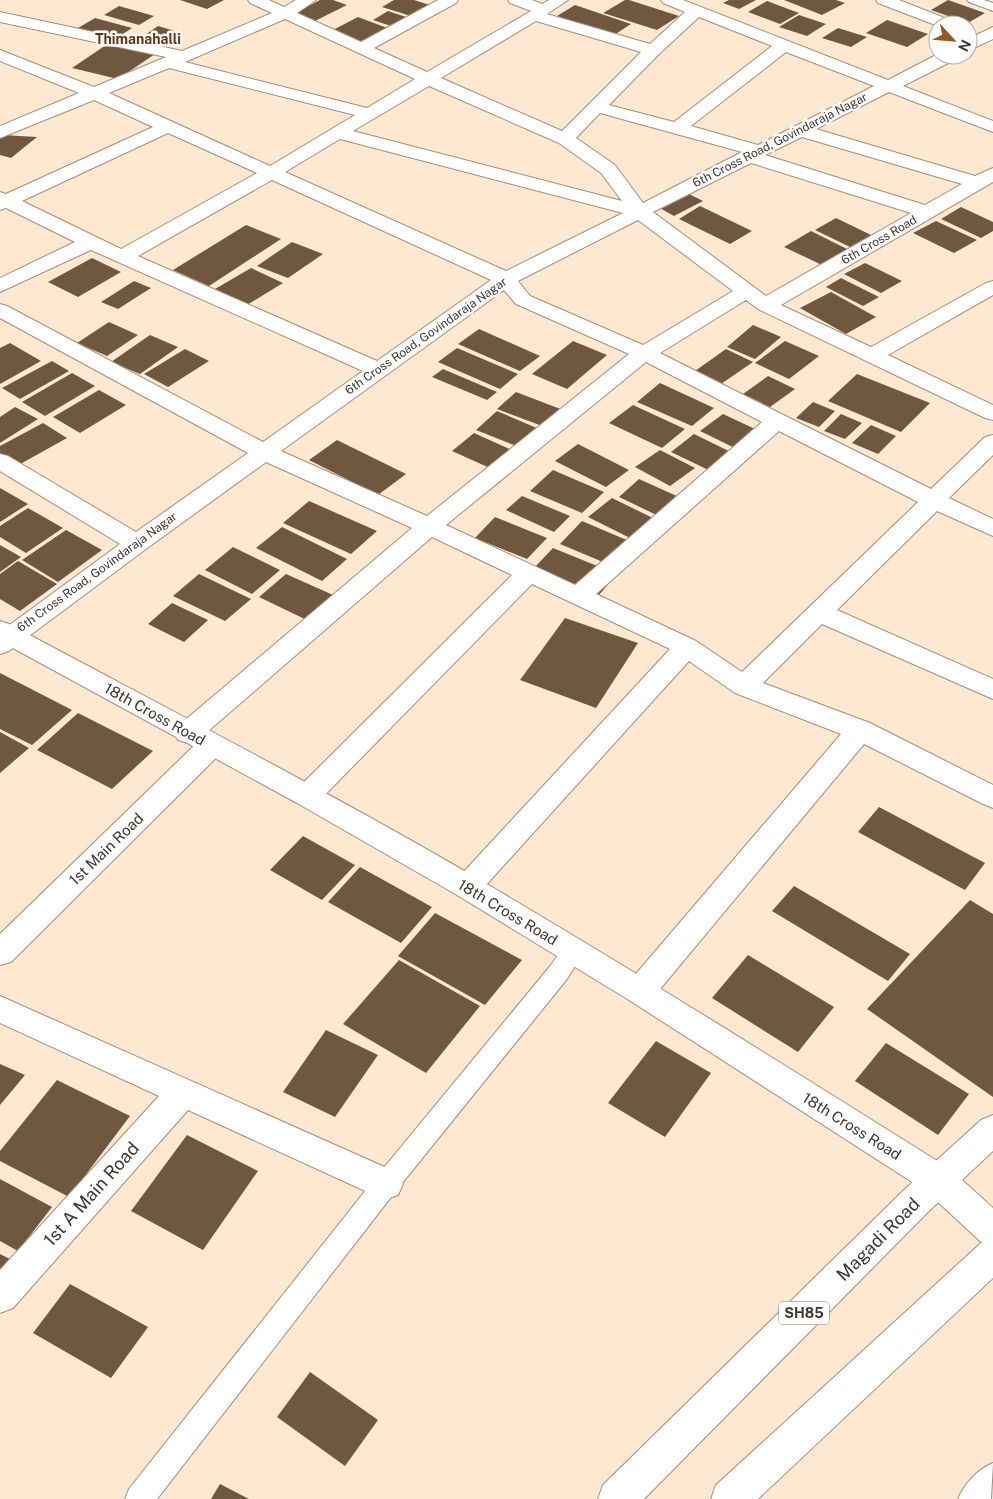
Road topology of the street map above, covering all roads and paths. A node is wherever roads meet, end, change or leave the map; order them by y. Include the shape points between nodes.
1 (256, 0) edge
2 (308, 0) edge
3 (450, 0) edge
4 (516, 0) edge
5 (669, 0) edge
6 (884, 0) edge
7 (973, 0) edge
8 (993, 7) edge
9 (547, 9) edge
10 (696, 11) junction
11 (284, 14) junction
12 (0, 17) edge
13 (928, 17) edge
14 (54, 28) junction
15 (31, 40) dead end
16 (783, 46) junction
17 (360, 49) junction
18 (653, 50) junction
19 (5, 52) edge
20 (176, 60) junction
21 (930, 65) edge
22 (428, 79) junction
23 (888, 86) junction
24 (96, 94) junction
25 (597, 107) junction
26 (370, 114) junction
27 (167, 127) junction
28 (993, 127) edge
29 (677, 128) junction
30 (798, 130) junction
31 (0, 133) edge
32 (338, 133) junction
33 (565, 139) junction
34 (754, 154) junction
35 (271, 173) junction
36 (985, 179) edge
37 (2, 201) edge
38 (639, 211) junction
39 (928, 212) junction
40 (91, 242) junction
41 (122, 257) junction
42 (506, 279) junction
43 (0, 286) edge
44 (993, 287) edge
45 (746, 291) junction
46 (765, 305) junction
47 (0, 310) edge
48 (644, 353) junction
49 (872, 356) junction
50 (379, 370) junction
51 (993, 413) edge
52 (778, 420) junction
53 (993, 442) edge
54 (264, 452) junction
55 (0, 461) edge
56 (934, 500) junction
57 (429, 526) junction
58 (993, 528) edge
59 (138, 543) junction
60 (528, 573) junction
61 (578, 596) junction
62 (818, 612) junction
63 (4, 637) edge
64 (687, 647) junction
65 (744, 686) junction
66 (993, 690) edge
67 (860, 730) junction
68 (200, 739) junction
69 (306, 796) junction
70 (993, 797) edge
71 (467, 887) junction
72 (573, 951) junction
73 (0, 953) edge
74 (640, 990) junction
75 (0, 1009) edge
76 (183, 1092) junction
77 (993, 1130) edge
78 (938, 1180) junction
79 (386, 1184) junction
80 (993, 1231) edge
81 (993, 1255) edge
82 (0, 1296) edge
83 (993, 1478) edge
84 (139, 1499) edge
85 (617, 1499) edge
86 (730, 1499) edge
87 (972, 1499) edge

1 - 11 street
2 - 11 street
3 - 17 street
4 - 9 street
5 - 10 street
6 - 13 street
7 - 8 lane
9 - 18 street
9 - 22 street
10 - 16 street
10 - 18 street
11 - 17 street
11 - 20 street
12 - 14 street
14 - 15 street
14 - 20 street
16 - 23 street
16 - 29 street
17 - 22 street
18 - 25 street
19 - 24 street
20 - 24 street
20 - 26 street
21 - 23 street, 6th Cross Road, Govindaraja Nagar
22 - 26 street
22 - 33 street
23 - 28 street
23 - 30 street, 6th Cross Road, Govindaraja Nagar
24 - 27 street
24 - 31 street
25 - 29 street
25 - 33 street
26 - 32 street
27 - 35 street
27 - 37 street
29 - 34 street
30 - 34 street, 6th Cross Road, Govindaraja Nagar
30 - 36 street
32 - 35 street
32 - 38 street
33 - 38 street via 608,169
34 - 38 street, 6th Cross Road, Govindaraja Nagar
34 - 39 street
35 - 41 street
35 - 42 street
36 - 39 street, 6th Cross Road
37 - 40 street
38 - 42 street, 6th Cross Road, Govindaraja Nagar
38 - 45 street
39 - 46 street, 6th Cross Road
40 - 41 street
40 - 43 street
41 - 50 street
42 - 48 street via 523,300
42 - 50 street, 6th Cross Road, Govindaraja Nagar
44 - 49 street
45 - 46 street
45 - 48 street, 1st Main Road
46 - 49 street
47 - 54 street
48 - 52 street
48 - 57 street, 1st Main Road
49 - 51 street
50 - 54 street, 6th Cross Road, Govindaraja Nagar
52 - 56 street
52 - 61 street
53 - 56 street
54 - 57 street
54 - 59 street, 6th Cross Road, Govindaraja Nagar
55 - 59 street
56 - 58 street
56 - 62 street
57 - 60 street
57 - 68 street, 1st Main Road
59 - 63 street, 6th Cross Road, Govindaraja Nagar
60 - 61 street
60 - 69 street
61 - 64 street
62 - 65 street
62 - 66 street
63 - 68 street, 18th Cross Road
64 - 65 street
64 - 71 street
65 - 67 street
67 - 70 street
67 - 74 street
68 - 69 street, 18th Cross Road
68 - 73 street, 1st Main Road
69 - 71 street, 18th Cross Road
71 - 72 street, 18th Cross Road
72 - 74 street, 18th Cross Road
72 - 79 lane
74 - 78 street, 18th Cross Road
75 - 76 street
76 - 79 street
76 - 82 street, 1st A Main Road
77 - 78 street, Magadi Road / SH85
78 - 80 street, 18th Cross Road
78 - 85 street, Magadi Road / SH85
79 - 84 lane
81 - 86 street
83 - 87 lane

